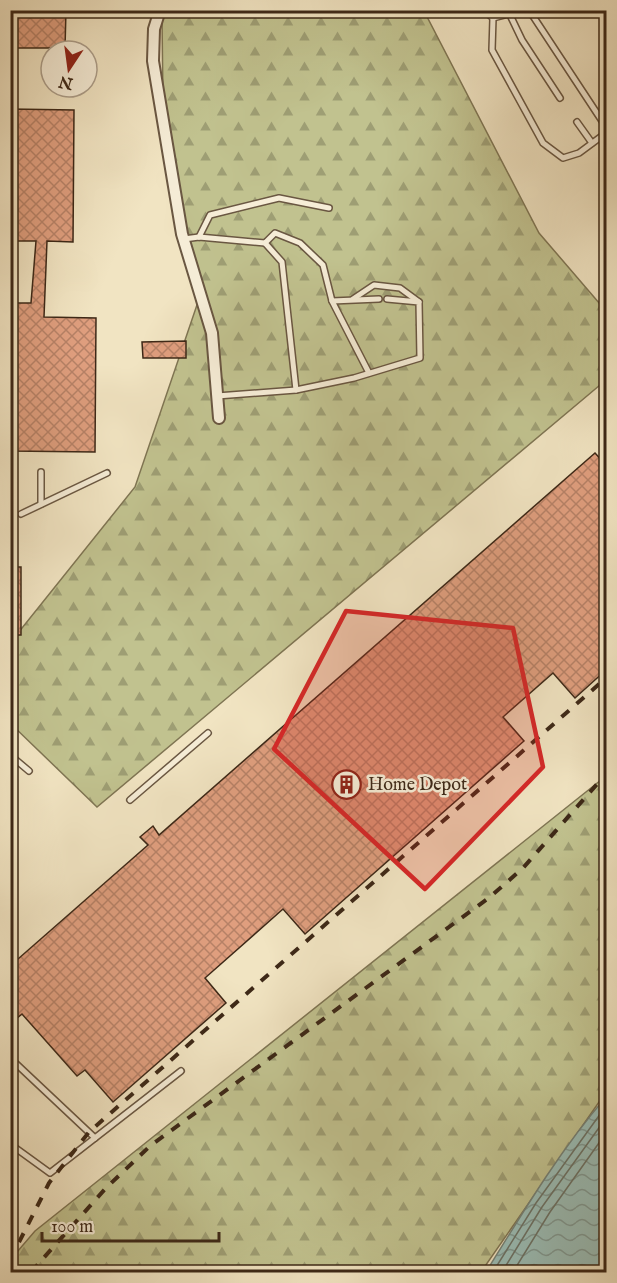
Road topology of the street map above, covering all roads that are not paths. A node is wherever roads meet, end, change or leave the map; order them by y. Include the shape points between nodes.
1 (483, 10) edge
2 (524, 10) edge
3 (529, 10) edge
4 (601, 10) edge
5 (510, 15) junction
6 (158, 16) edge
7 (493, 18) junction
8 (606, 18) edge
9 (560, 98) dead end
10 (577, 122) dead end
11 (606, 127) edge
12 (606, 133) edge
13 (592, 143) junction
14 (329, 208) dead end
15 (200, 237) junction
16 (184, 239) junction
17 (265, 243) junction
18 (379, 299) dead end
19 (387, 299) dead end
20 (352, 300) junction
21 (332, 301) junction
22 (418, 302) junction
23 (369, 373) junction
24 (296, 390) junction
25 (216, 396) junction
26 (219, 418) dead end
27 (41, 472) dead end
28 (106, 473) dead end
29 (41, 504) junction
30 (21, 513) dead end
31 (208, 733) dead end
32 (10, 754) edge
33 (29, 771) dead end
34 (130, 800) dead end
35 (10, 1058) edge
36 (181, 1071) dead end
37 (95, 1138) junction
38 (10, 1144) edge

1 - 7 lane
2 - 5 lane
3 - 11 lane
4 - 8 lane
5 - 7 lane
5 - 9 lane
6 - 16 street via 153,61
7 - 13 lane via 492,50 543,143 563,158
10 - 13 lane
12 - 13 lane
14 - 15 lane via 279,198 210,215
15 - 16 lane
15 - 17 lane
16 - 25 street via 212,333
17 - 21 lane via 276,233 300,243 324,265
17 - 24 lane via 282,262
18 - 20 lane
19 - 22 lane
20 - 21 lane
20 - 22 lane via 374,285 400,288
21 - 23 lane
22 - 23 lane via 420,358
23 - 24 lane
24 - 25 lane
25 - 26 street
27 - 29 lane
28 - 29 lane
29 - 30 lane
31 - 34 lane
32 - 33 lane
35 - 37 lane
36 - 37 lane
37 - 38 lane via 50,1173

